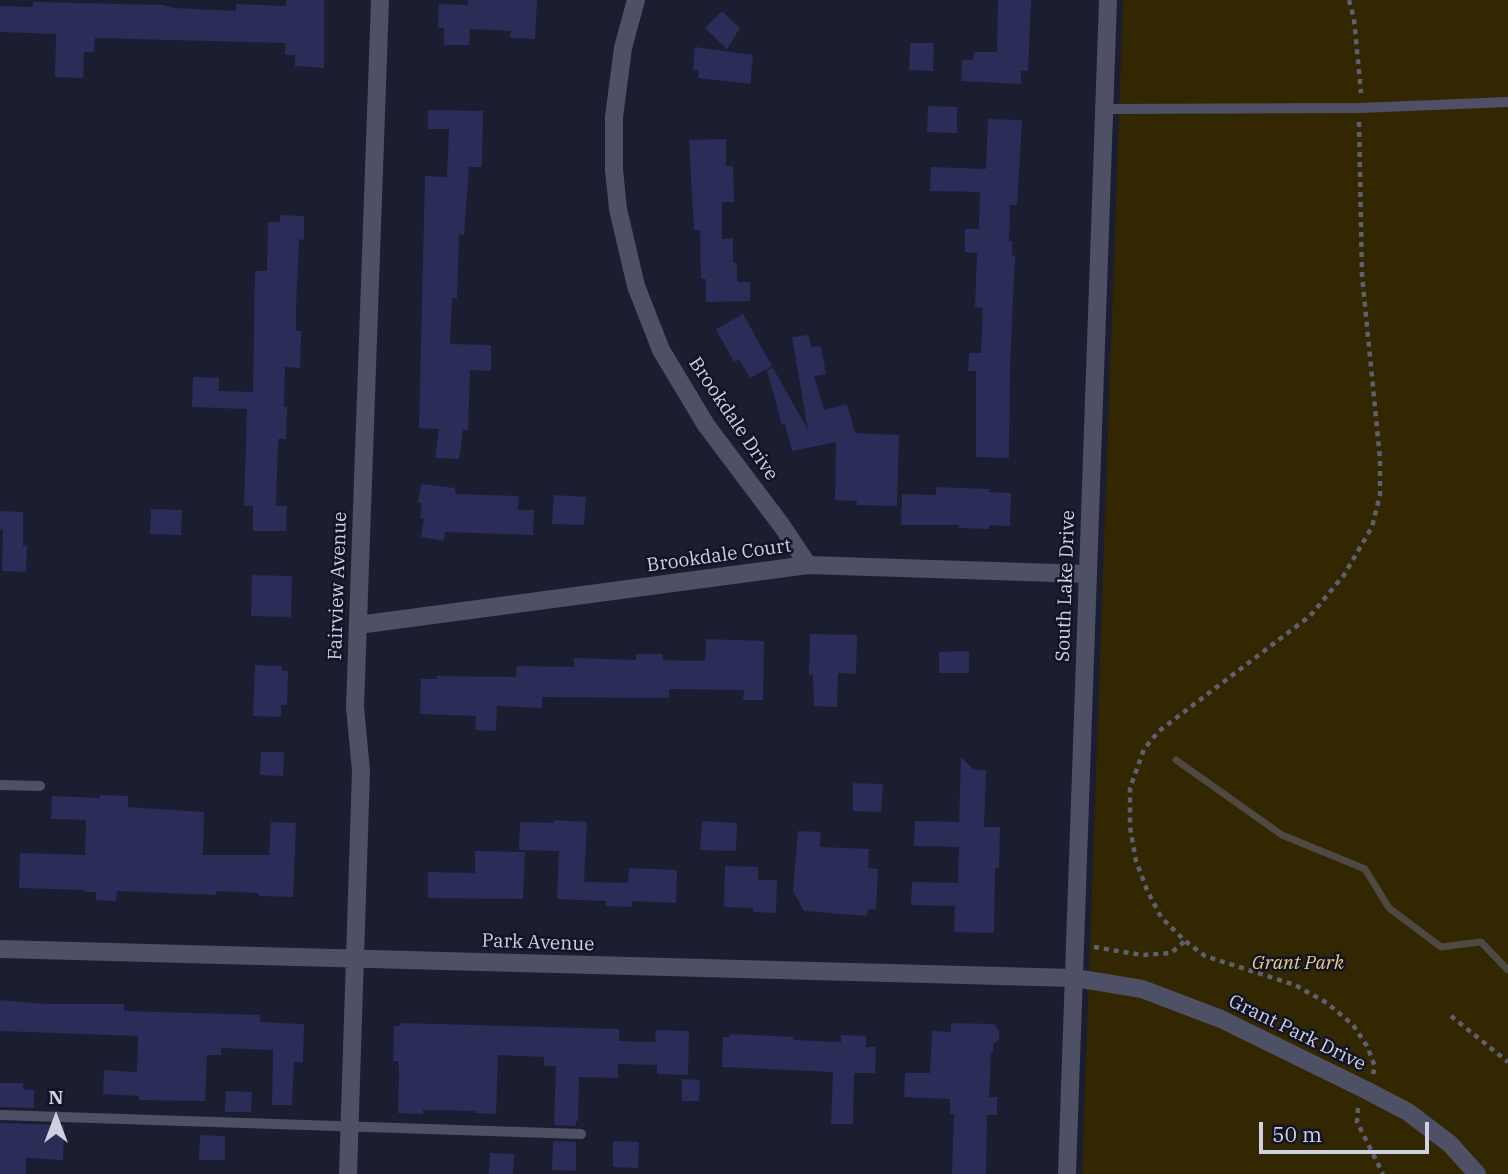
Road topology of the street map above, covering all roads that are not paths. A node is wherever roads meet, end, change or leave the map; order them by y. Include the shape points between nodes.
1 (380, 0) edge
2 (636, 0) edge
3 (1108, 0) edge
4 (1508, 102) edge
5 (1105, 109) junction
6 (808, 565) junction
7 (1087, 574) junction
8 (358, 625) junction
9 (0, 785) edge
10 (40, 786) dead end
11 (0, 949) edge
12 (356, 959) junction
13 (1074, 978) junction
14 (0, 1115) edge
15 (350, 1125) junction
16 (581, 1134) dead end
17 (348, 1174) edge
18 (1067, 1174) edge
19 (1477, 1174) edge

1 - 8 street, Fairview Avenue
2 - 6 street, Brookdale Drive via 623,48 614,117 618,209 636,286 661,350 706,425
3 - 5 street, South Lake Drive
4 - 5 lane
5 - 7 street, South Lake Drive
6 - 7 street, Brookdale Court
6 - 8 street, Brookdale Court
7 - 13 street, South Lake Drive
8 - 12 street, Fairview Avenue via 355,706 361,771
9 - 10 lane
11 - 12 street, Park Avenue
12 - 13 street, Park Avenue
12 - 15 street, Fairview Avenue
13 - 18 street, South Lake Drive
13 - 19 street, Grant Park Drive via 1142,989 1221,1019 1408,1112 1450,1144
14 - 15 lane
15 - 16 lane
15 - 17 street, Fairview Avenue

